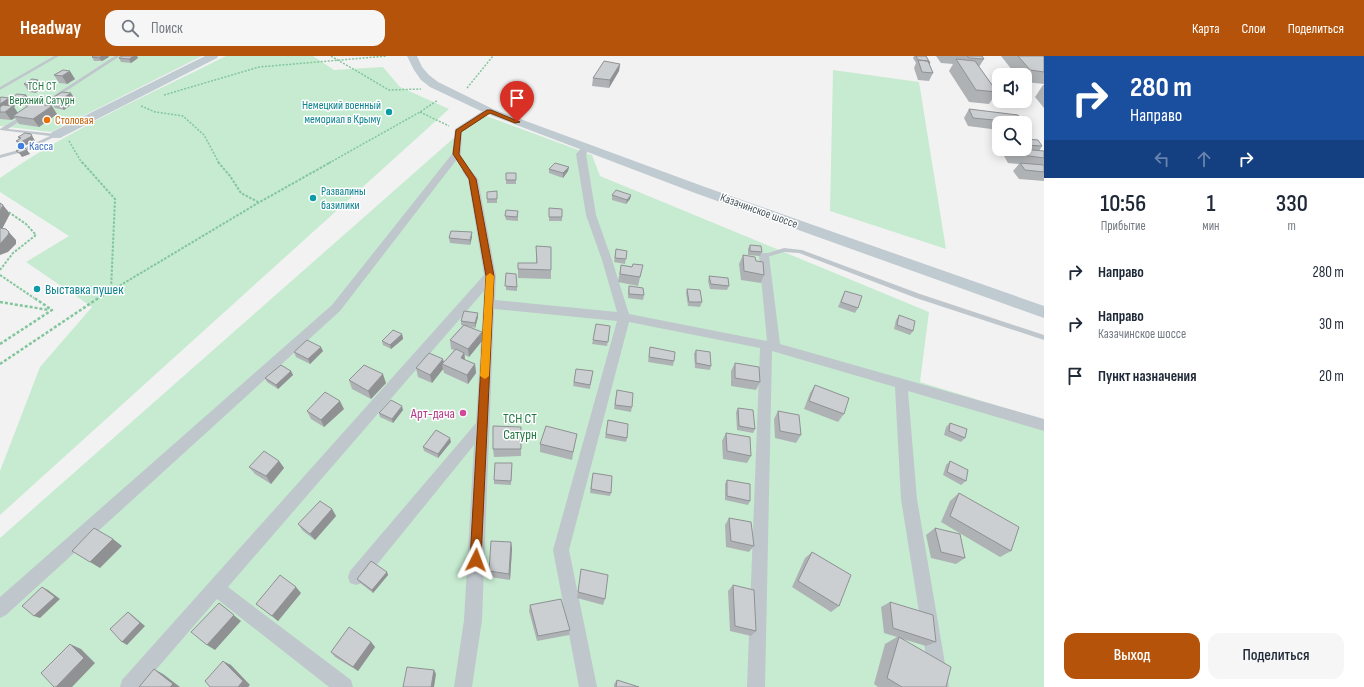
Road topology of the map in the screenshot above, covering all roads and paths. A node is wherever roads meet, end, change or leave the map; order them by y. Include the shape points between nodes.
1 (58, 56) edge
2 (118, 56) edge
3 (213, 56) edge
4 (331, 56) edge
5 (387, 56) edge
6 (412, 56) edge
7 (493, 56) edge
8 (338, 61) junction
9 (435, 87) junction
10 (0, 89) edge
11 (448, 93) junction
12 (160, 96) dead end
13 (471, 101) junction
14 (137, 103) dead end
15 (489, 111) junction
16 (420, 112) junction
17 (2, 130) edge
18 (458, 131) junction
19 (61, 135) junction
20 (587, 148) junction
21 (456, 154) junction
22 (0, 157) edge
23 (467, 171) joint
24 (258, 202) junction
25 (6, 211) dead end
26 (764, 256) joint
27 (0, 270) edge
28 (0, 275) edge
29 (490, 276) junction
30 (111, 290) junction
31 (0, 302) edge
32 (488, 304) junction
33 (52, 310) junction
34 (1044, 312) edge
35 (624, 317) junction
36 (1044, 338) edge
37 (0, 344) edge
38 (770, 346) junction
39 (0, 364) edge
40 (901, 383) junction
41 (1044, 425) edge
42 (482, 426) junction
43 (356, 577) dead end
44 (216, 588) junction
45 (0, 609) edge
46 (129, 687) edge
47 (344, 687) edge
48 (463, 687) edge
49 (588, 687) edge
50 (756, 687) edge
51 (940, 687) edge

1 - 10 lane
2 - 17 lane
3 - 19 main road
4 - 8 path
5 - 8 path
6 - 9 main road, Казачинское шоссе via 414,65
7 - 13 path via 467,88
8 - 9 path via 389,90 414,91
8 - 12 path via 259,67
9 - 11 main road, Казачинское шоссе
11 - 13 main road, Казачинское шоссе
11 - 16 path
13 - 15 main road, Казачинское шоссе
14 - 24 path via 156,112 183,116 204,135 216,160 241,193
15 - 18 street
15 - 20 main road, Казачинское шоссе
16 - 18 path
16 - 24 path
17 - 19 lane
18 - 21 street
19 - 22 lane
19 - 30 path via 84,166 115,199
20 - 34 main road, Казачинское шоссе
20 - 35 street via 580,154 591,215
21 - 23 lane
21 - 45 street via 336,308
23 - 29 street via 473,179
24 - 30 path
25 - 27 path via 26,224 36,235 13,253
26 - 36 lane via 784,250 800,251 918,296
26 - 38 street
28 - 33 path
29 - 32 street
29 - 44 street
30 - 39 path
31 - 33 path
32 - 35 street
32 - 42 street
33 - 37 path
35 - 38 street
35 - 49 street via 561,550
38 - 40 street
38 - 50 street
40 - 41 street
40 - 51 street via 909,499
42 - 43 street
42 - 48 street via 473,620
44 - 46 street
44 - 47 street

